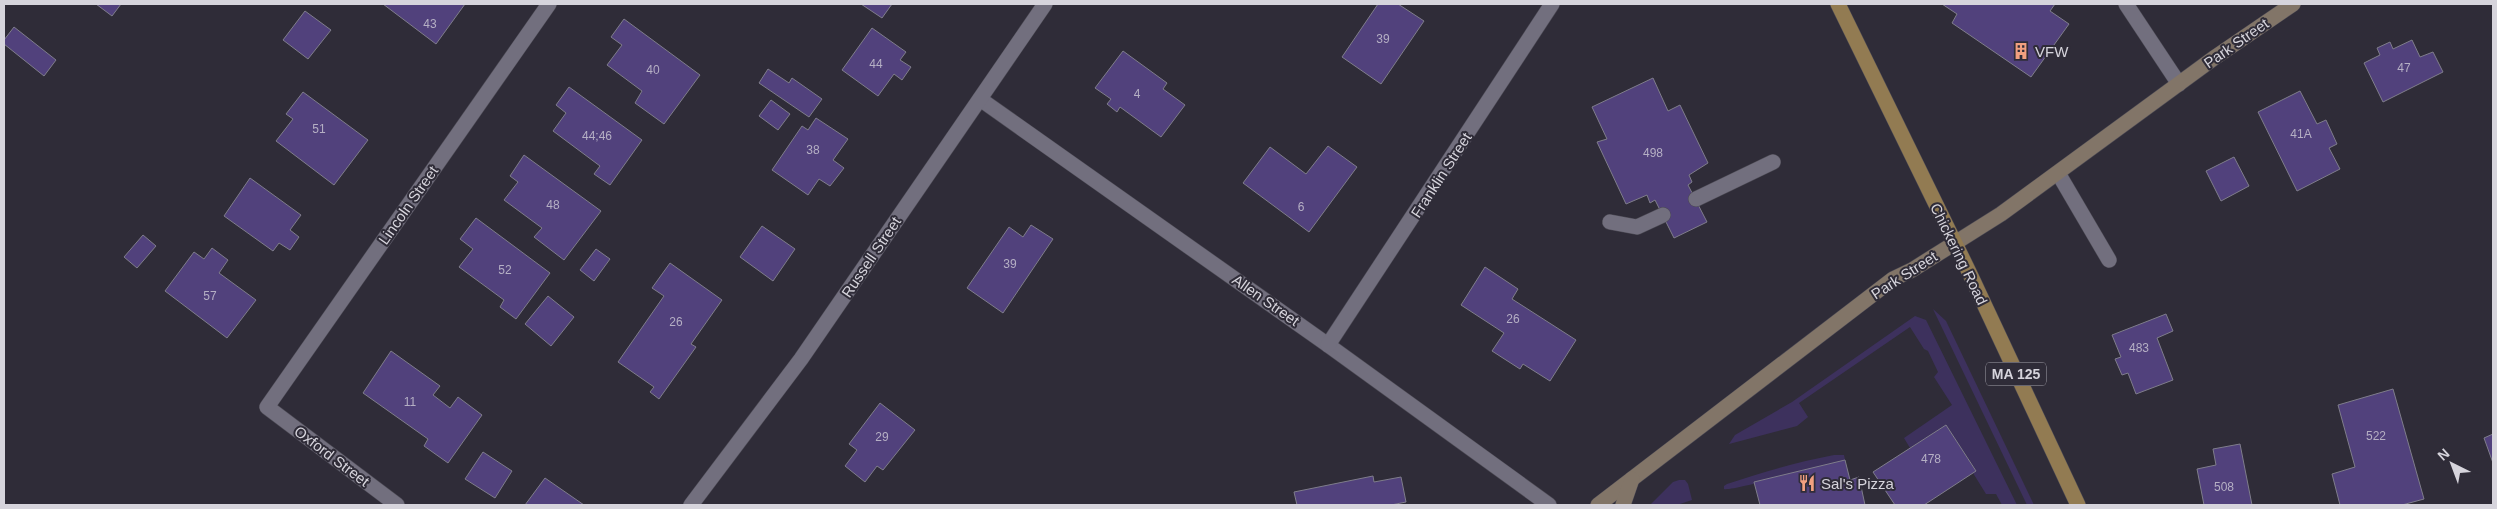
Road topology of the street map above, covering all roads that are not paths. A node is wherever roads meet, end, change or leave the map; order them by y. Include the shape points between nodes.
1 (549, 4) edge
2 (1045, 4) edge
3 (1552, 4) edge
4 (1838, 4) edge
5 (2126, 4) edge
6 (2293, 4) edge
7 (2179, 84) junction
8 (980, 99) junction
9 (1773, 162) dead end
10 (2058, 173) junction
11 (1696, 199) dead end
12 (1663, 215) dead end
13 (1610, 222) dead end
14 (1954, 243) junction
15 (2109, 260) dead end
16 (1328, 345) junction
17 (267, 408) joint
18 (1632, 479) junction
19 (397, 505) edge
20 (691, 505) edge
21 (1549, 505) edge
22 (1598, 505) edge
23 (1623, 505) edge
24 (2078, 505) edge

1 - 17 street, Lincoln Street
2 - 8 street, Russell Street
3 - 16 street, Franklin Street
4 - 14 main road, Chickering Road / MA 125
5 - 7 street
6 - 7 main road, Park Street
7 - 10 main road, Park Street
8 - 16 street, Allen Street
8 - 20 street, Russell Street via 802,359
9 - 11 street
10 - 14 main road, Park Street
10 - 15 street
12 - 13 street via 1637,227
14 - 18 main road, Park Street via 1894,279
14 - 24 main road, Chickering Road / MA 125
16 - 21 street, Allen Street
17 - 19 street, Oxford Street
18 - 22 main road, Park Street
18 - 23 main road

